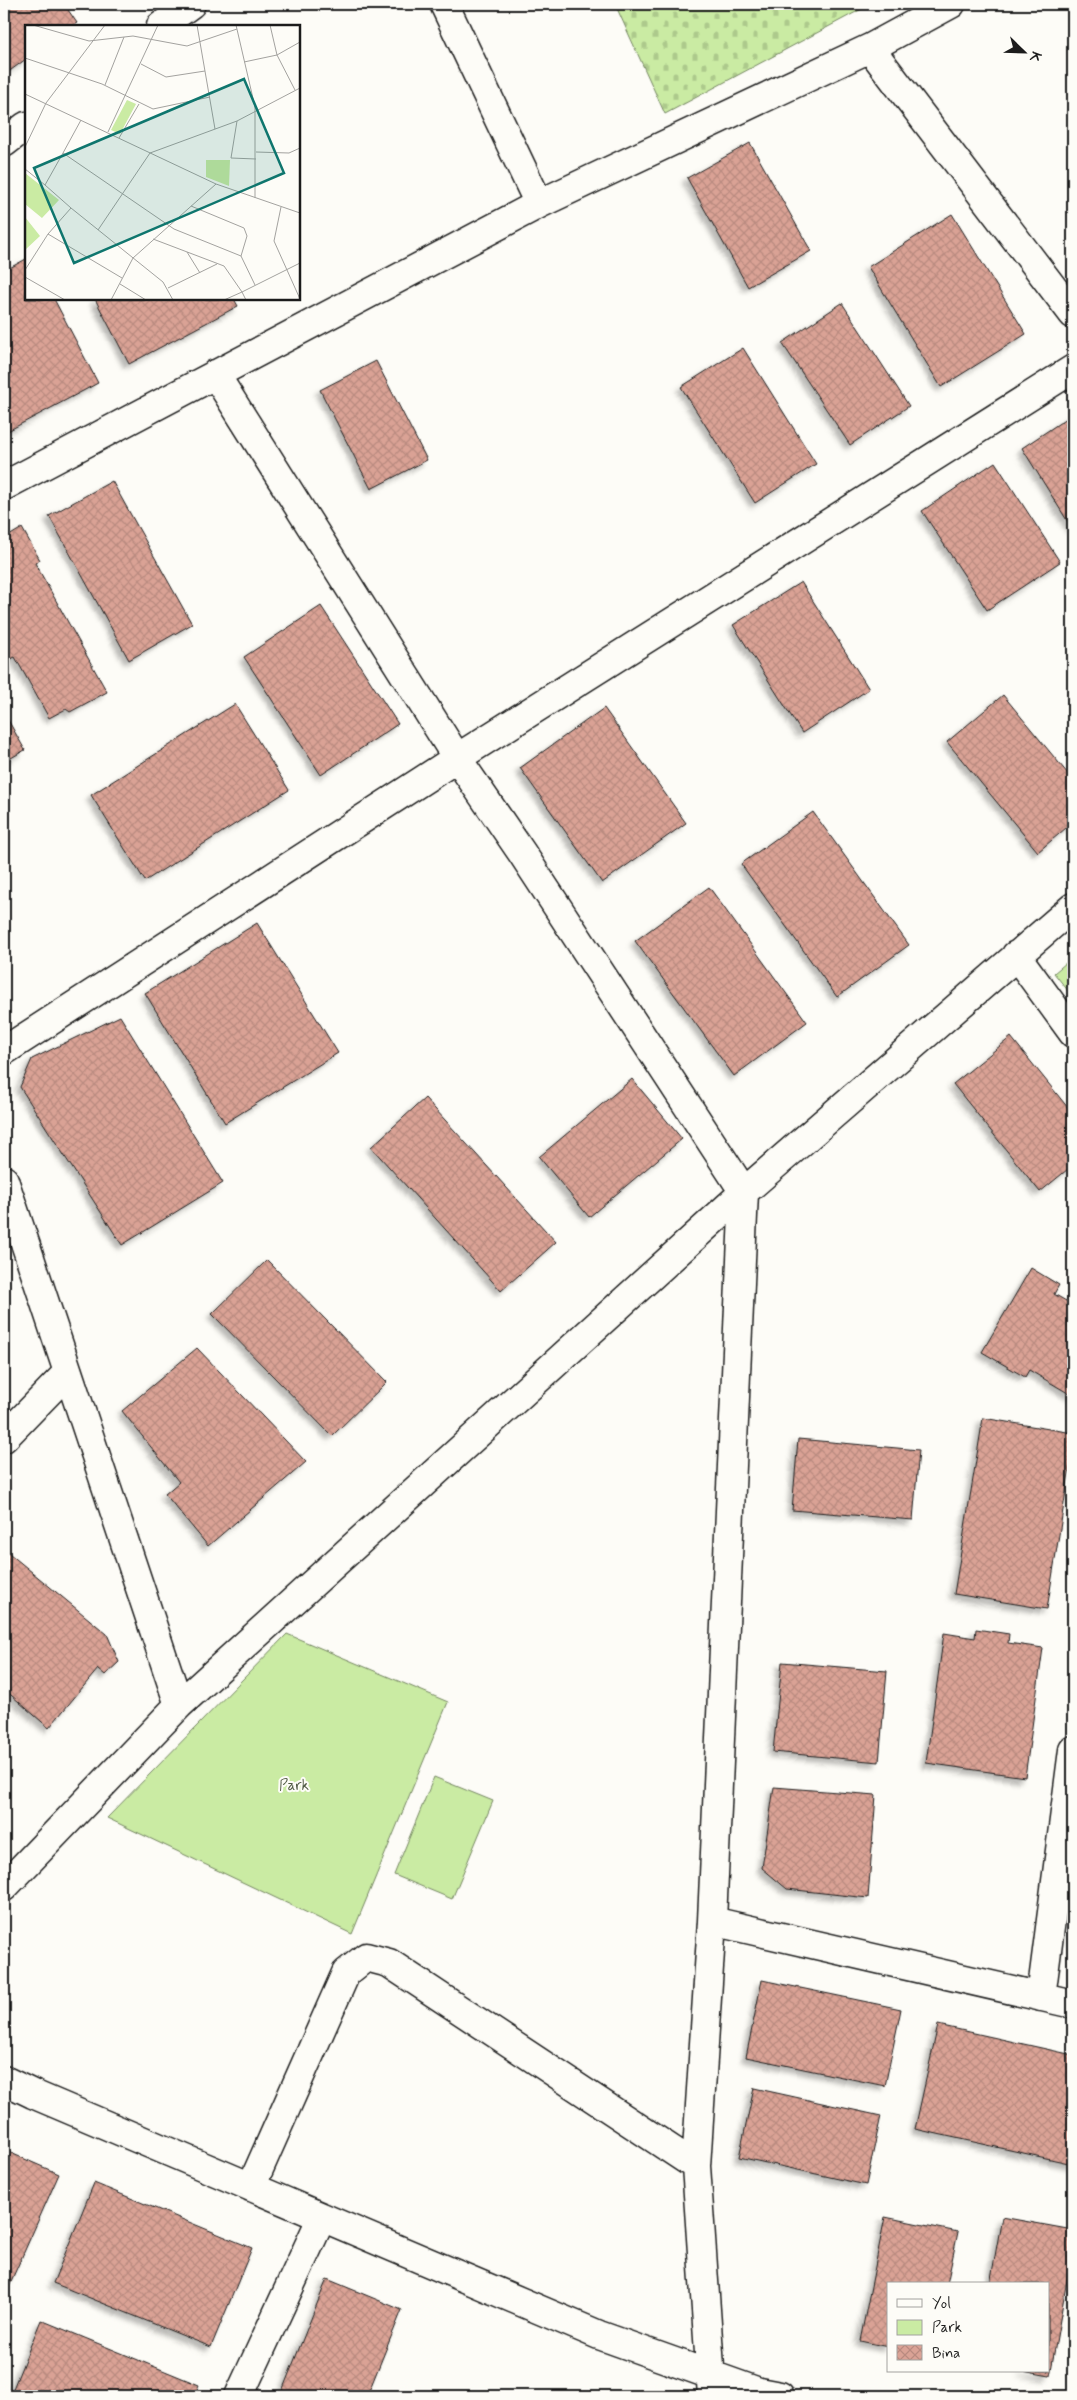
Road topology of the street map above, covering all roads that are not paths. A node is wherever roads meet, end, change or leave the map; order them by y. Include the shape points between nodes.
1 (192, 4) edge
2 (444, 4) edge
3 (951, 4) edge
4 (162, 25) edge
5 (870, 48) junction
6 (25, 127) edge
7 (4, 143) edge
8 (539, 204) junction
9 (1073, 314) edge
10 (1073, 369) edge
11 (215, 374) junction
12 (4, 486) edge
13 (457, 758) junction
14 (1073, 907) edge
15 (1016, 955) junction
16 (1073, 1033) edge
17 (4, 1051) edge
18 (4, 1180) edge
19 (744, 1192) junction
20 (68, 1372) junction
21 (4, 1438) edge
22 (179, 1705) junction
23 (1073, 1750) edge
24 (4, 1887) edge
25 (712, 1921) junction
26 (1041, 1997) junction
27 (1073, 2004) edge
28 (4, 2080) edge
29 (696, 2166) junction
30 (251, 2187) junction
31 (322, 2217) junction
32 (710, 2385) edge
33 (239, 2396) edge
34 (780, 2396) edge

1 - 4 street
2 - 8 street
3 - 5 street
5 - 8 street
5 - 9 street
6 - 7 street
8 - 11 street
10 - 13 street
11 - 12 street
11 - 13 street
13 - 17 street
13 - 19 street
14 - 15 street
15 - 16 street
15 - 19 street
18 - 20 street
19 - 22 street
19 - 25 street
20 - 21 street
20 - 22 street
22 - 24 street
23 - 26 street
25 - 26 street
25 - 29 street
26 - 27 street
28 - 30 street
29 - 30 street via 389,1963 366,1957 346,1973
29 - 32 street
30 - 31 street
31 - 32 street
31 - 33 street
32 - 34 street

